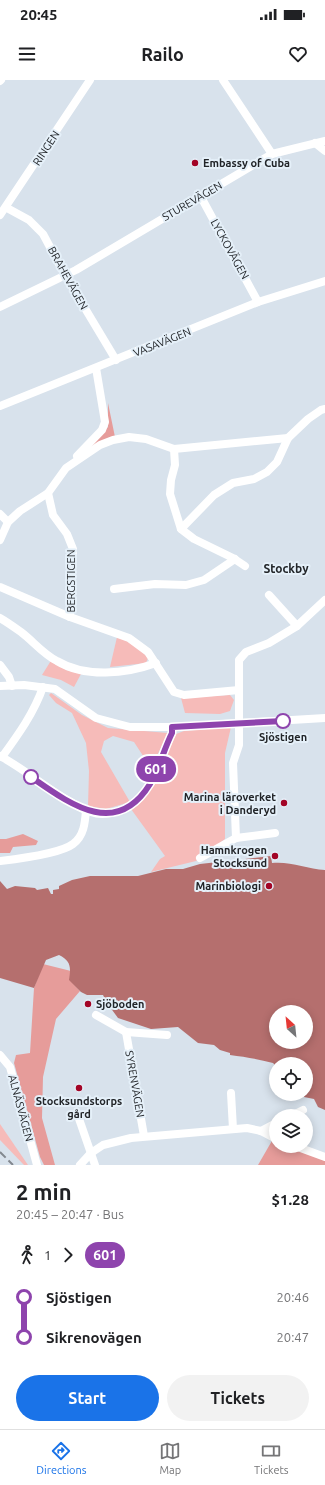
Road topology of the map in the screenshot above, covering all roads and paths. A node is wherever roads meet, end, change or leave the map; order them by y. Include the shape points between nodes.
1 (90, 80) edge
2 (223, 80) edge
3 (325, 141) edge
4 (315, 143) junction
5 (325, 151) edge
6 (272, 154) junction
7 (201, 197) junction
8 (7, 208) junction
9 (0, 216) edge
10 (65, 275) junction
11 (325, 281) edge
12 (258, 302) junction
13 (0, 307) edge
14 (116, 360) junction
15 (96, 368) junction
16 (0, 396) edge
17 (2, 405) edge
18 (325, 409) edge
19 (288, 438) junction
20 (174, 449) junction
21 (66, 468) junction
22 (48, 493) junction
23 (0, 514) edge
24 (8, 522) junction
25 (181, 529) junction
26 (0, 540) edge
27 (235, 559) junction
28 (246, 566) dead end
29 (0, 587) edge
30 (114, 589) dead end
31 (269, 595) dead end
32 (325, 600) edge
33 (70, 617) junction
34 (0, 618) edge
35 (297, 626) junction
36 (156, 663) junction
37 (0, 665) edge
38 (0, 686) edge
39 (12, 686) junction
40 (43, 687) junction
41 (239, 690) junction
42 (325, 718) edge
43 (239, 723) junction
44 (172, 727) junction
45 (1, 756) edge
46 (86, 810) junction
47 (275, 833) dead end
48 (236, 838) junction
49 (200, 858) dead end
50 (0, 861) edge
51 (96, 1015) dead end
52 (126, 1032) junction
53 (167, 1035) dead end
54 (0, 1055) edge
55 (231, 1093) dead end
56 (77, 1113) dead end
57 (269, 1127) edge
58 (233, 1129) junction
59 (261, 1131) junction
60 (269, 1135) edge
61 (144, 1136) junction
62 (91, 1153) junction
63 (313, 1153) edge
64 (325, 1157) edge
65 (37, 1165) edge
66 (80, 1165) edge
67 (95, 1165) edge

1 - 8 street, RINGEN
2 - 6 street
3 - 4 street, STUREVÄGEN
4 - 5 street
4 - 6 street, STUREVÄGEN
6 - 7 street, STUREVÄGEN
7 - 10 street, STUREVÄGEN
7 - 12 street, LYCKOVÄGEN
8 - 9 street, RINGEN
8 - 10 street, BRAHEVÄGEN via 29,220 43,234
10 - 13 street, STUREVÄGEN
10 - 14 street, BRAHEVÄGEN
11 - 12 street, VASAVÄGEN
12 - 14 street, VASAVÄGEN
14 - 15 street, VASAVÄGEN
15 - 17 street, VASAVÄGEN
15 - 21 street via 105,422 102,430
16 - 17 street
18 - 19 street via 308,419
19 - 20 street
19 - 25 street via 277,462 267,472 254,479 233,483 214,495
20 - 21 street via 146,439 129,437 100,445
20 - 25 street via 175,464 170,494
21 - 22 street
22 - 24 street
22 - 33 street, BERGSTIGEN via 53,515 67,534 73,549
23 - 24 street
24 - 26 street
25 - 27 street via 194,539
27 - 28 street
27 - 30 street via 204,580 186,585 155,584
29 - 33 street
31 - 35 street
32 - 35 street
33 - 36 street, BERGSTIGEN via 129,638 148,652
34 - 36 street via 55,660 80,671 138,670
35 - 41 street via 269,643 246,652 240,660
36 - 41 street, BERGSTIGEN via 174,692 184,695
37 - 39 street
38 - 39 street
39 - 40 street
40 - 44 street via 55,689 96,718 110,723 130,727
40 - 45 street via 21,730
41 - 43 street
42 - 43 street
43 - 44 street
43 - 48 street via 239,745 234,763
44 - 46 street via 172,733 151,782 132,805 115,812 99,814
45 - 46 street
46 - 50 street via 85,825 73,844 62,849
47 - 48 street
48 - 49 street
51 - 52 street
52 - 53 street
52 - 61 street, SYRENVÄGEN
54 - 65 street, ALNÄSVÄGEN via 10,1067
55 - 58 street
56 - 62 street
57 - 59 street
58 - 59 street
58 - 61 street
59 - 60 street
61 - 62 street via 103,1145
62 - 66 street
62 - 67 street
63 - 64 street

